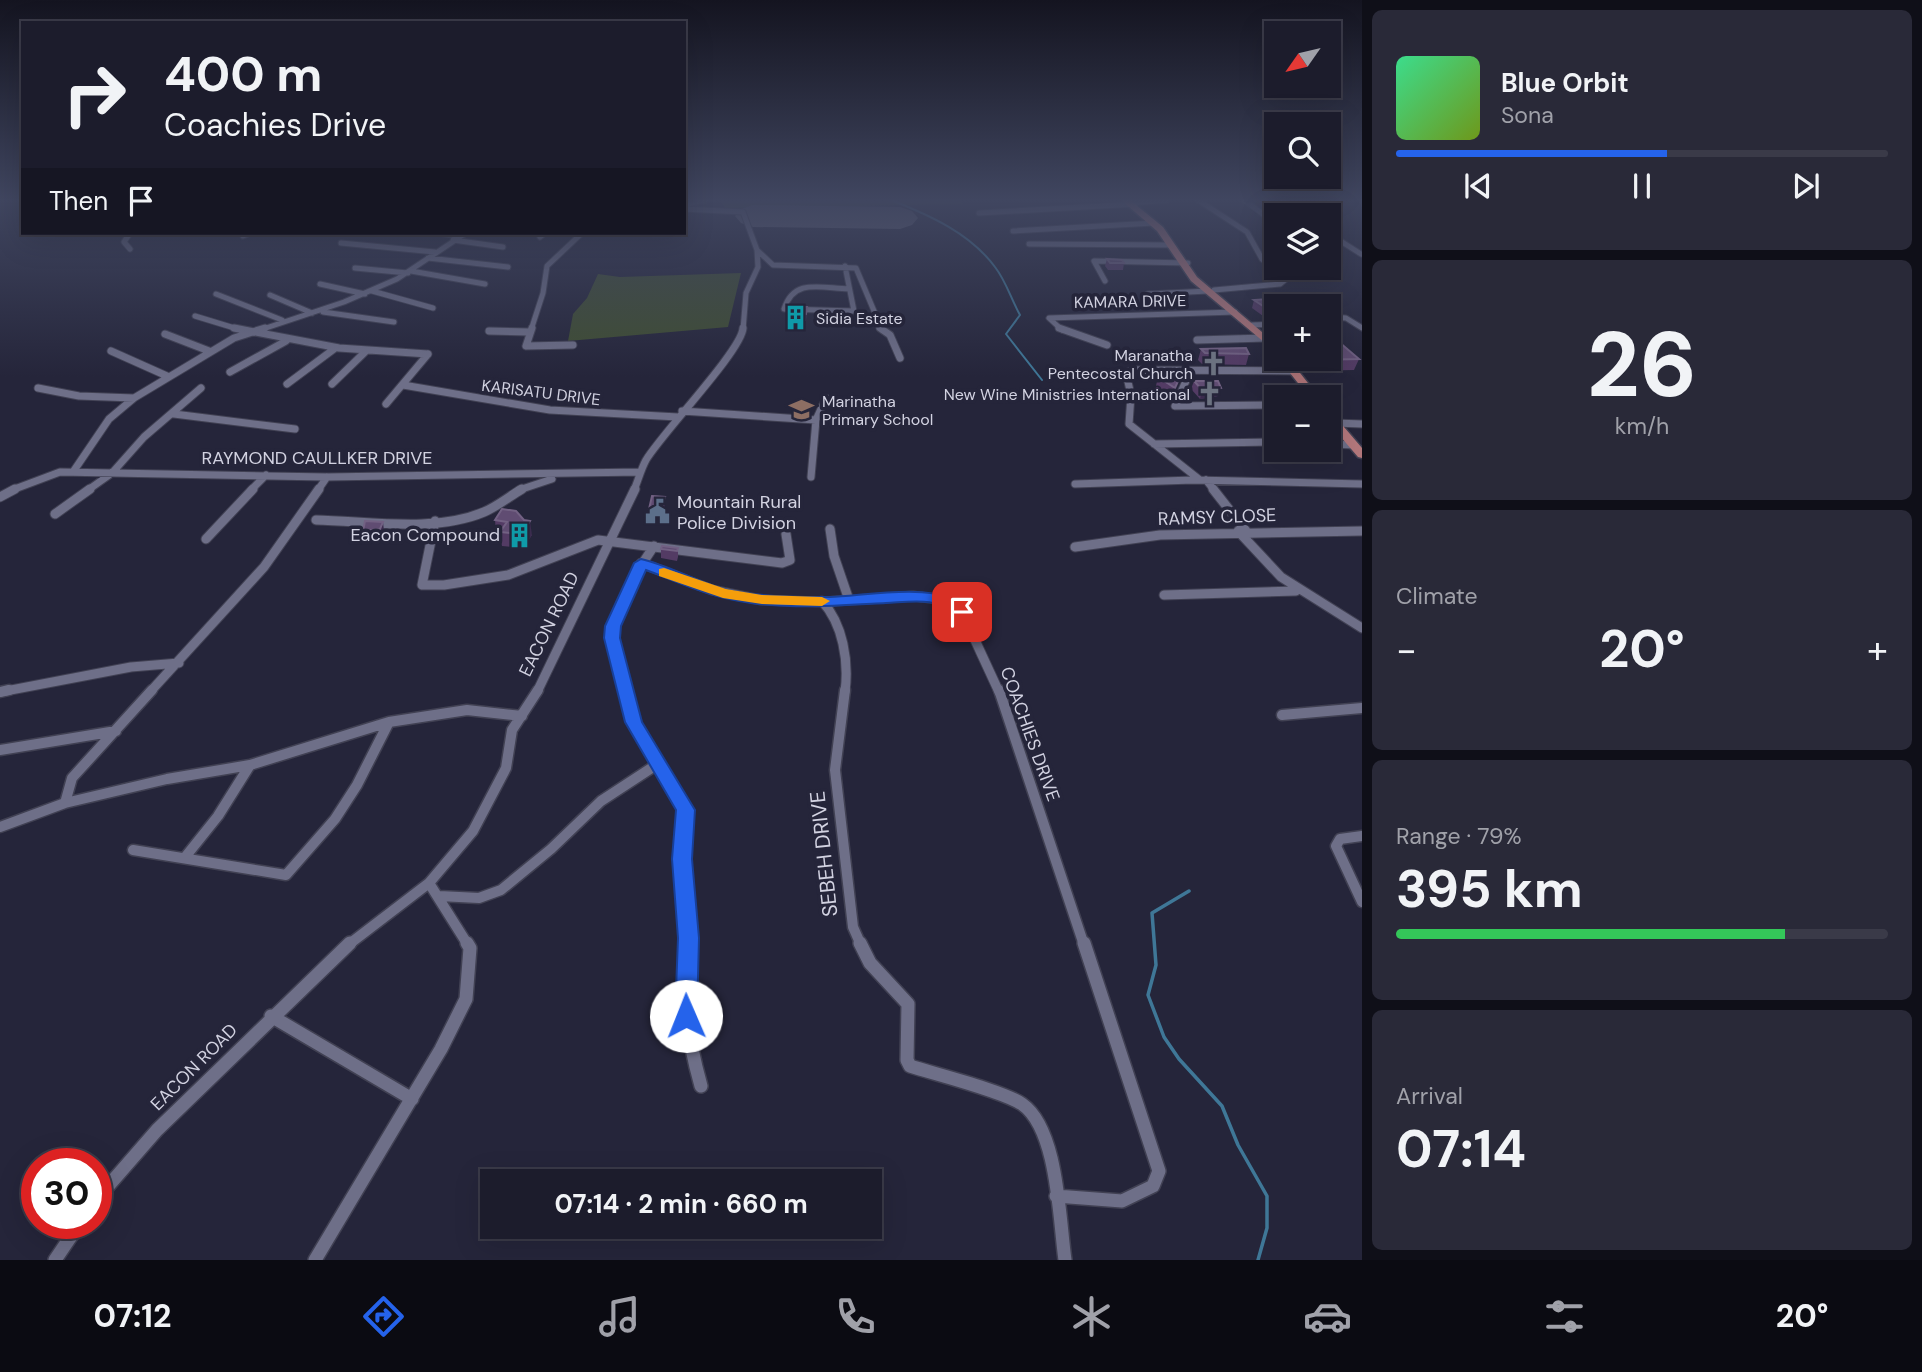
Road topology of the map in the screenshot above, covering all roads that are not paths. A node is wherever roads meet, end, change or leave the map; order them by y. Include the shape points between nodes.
1 (427, 259) edge
2 (435, 259) edge
3 (555, 259) edge
4 (758, 259) edge
5 (767, 259) edge
6 (1182, 259) edge
7 (1183, 259) edge
8 (1263, 259) edge
9 (1185, 263) junction
10 (845, 266) junction
11 (508, 267) dead end
12 (355, 268) dead end
13 (409, 272) junction
14 (1105, 281) dead end
15 (320, 284) dead end
16 (485, 284) dead end
17 (1294, 285) dead end
18 (849, 289) junction
19 (369, 292) junction
20 (1214, 292) junction
21 (216, 294) dead end
22 (1148, 294) dead end
23 (270, 295) dead end
24 (433, 308) dead end
25 (320, 311) junction
26 (1235, 312) junction
27 (312, 313) junction
28 (195, 316) dead end
29 (1341, 318) edge
30 (284, 320) junction
31 (394, 322) dead end
32 (1255, 325) junction
33 (1264, 325) edge
34 (1362, 327) edge
35 (488, 331) dead end
36 (249, 332) junction
37 (529, 332) junction
38 (1264, 332) edge
39 (165, 334) dead end
40 (1264, 337) edge
41 (1264, 338) edge
42 (1197, 340) dead end
43 (286, 341) junction
44 (573, 345) dead end
45 (1107, 345) dead end
46 (334, 349) junction
47 (111, 351) dead end
48 (209, 351) junction
49 (365, 352) junction
50 (900, 358) dead end
51 (1264, 371) edge
52 (1294, 371) edge
53 (1301, 371) edge
54 (230, 372) dead end
55 (1189, 374) dead end
56 (166, 376) junction
57 (287, 384) dead end
58 (332, 384) dead end
59 (403, 385) junction
60 (1305, 385) edge
61 (1313, 385) edge
62 (38, 388) dead end
63 (201, 388) dead end
64 (134, 398) junction
65 (826, 398) dead end
66 (386, 404) dead end
67 (1264, 405) edge
68 (174, 414) junction
69 (680, 414) junction
70 (816, 420) junction
71 (1341, 422) edge
72 (1362, 424) edge
73 (1341, 426) edge
74 (295, 429) dead end
75 (1264, 442) edge
76 (1154, 444) junction
77 (1358, 445) edge
78 (1362, 455) edge
79 (73, 472) junction
80 (112, 472) junction
81 (266, 475) junction
82 (639, 475) junction
83 (327, 477) junction
84 (811, 477) dead end
85 (1203, 480) junction
86 (1074, 484) dead end
87 (1362, 484) edge
88 (0, 497) edge
89 (55, 514) dead end
90 (316, 520) dead end
91 (435, 520) junction
92 (830, 529) dead end
93 (1242, 531) junction
94 (1362, 531) edge
95 (786, 534) dead end
96 (206, 539) dead end
97 (612, 541) junction
98 (654, 546) junction
99 (1075, 547) dead end
100 (641, 563) junction
101 (1296, 591) junction
102 (1164, 596) dead end
103 (849, 600) junction
104 (822, 601) junction
105 (1362, 628) edge
106 (179, 663) junction
107 (0, 692) edge
108 (1362, 708) edge
109 (1283, 715) dead end
110 (522, 716) junction
111 (389, 722) junction
112 (116, 731) junction
113 (0, 750) edge
114 (250, 765) junction
115 (656, 765) junction
116 (65, 803) junction
117 (0, 827) edge
118 (1362, 836) edge
119 (133, 850) dead end
120 (186, 856) junction
121 (429, 883) junction
122 (439, 896) junction
123 (1362, 902) edge
124 (271, 1016) junction
125 (701, 1086) dead end
126 (412, 1098) junction
127 (112, 1181) edge
128 (1056, 1196) junction
129 (69, 1239) edge
130 (55, 1260) edge
131 (315, 1260) edge
132 (1065, 1260) edge

1 - 13 street
2 - 11 street
3 - 37 street via 547,266
4 - 69 street, EACON ROAD via 747,293 743,334
5 - 10 street via 774,265
6 - 9 main road
7 - 9 main road
8 - 20 street via 1286,282
9 - 14 street via 1094,261
9 - 20 main road
10 - 18 street
10 - 50 street via 860,271 880,328 890,335
12 - 13 street
13 - 16 street
13 - 19 street
15 - 19 street
17 - 20 street
18 - 18 street via 854,312 784,309 789,294 797,288
19 - 24 street
19 - 25 street
20 - 22 street
20 - 26 main road
20 - 32 main road
21 - 30 street
23 - 27 street
25 - 27 street
25 - 31 street
26 - 32 main road
26 - 45 street, KAMARA DRIVE via 1049,318 1060,329
27 - 30 street
28 - 36 street
29 - 34 street
30 - 36 street
32 - 33 street
32 - 38 main road
32 - 40 main road
35 - 37 street
36 - 43 street
36 - 48 street
37 - 44 street via 527,347
39 - 48 street
41 - 42 street
43 - 46 street
43 - 54 street
46 - 49 street
46 - 57 street
47 - 56 street
48 - 56 street
49 - 58 street
49 - 59 street via 428,354
51 - 76 street via 1127,371 1131,395 1128,423
52 - 60 main road
53 - 61 main road
55 - 67 street via 1175,406
56 - 64 street
59 - 66 street
59 - 69 street, KARISATU DRIVE via 550,410
62 - 64 street via 79,396
63 - 68 street
64 - 79 street via 109,419
65 - 70 street
68 - 74 street
68 - 80 street via 144,437
69 - 70 street, KARISATU DRIVE
69 - 82 street, EACON ROAD
70 - 84 street
71 - 72 street
73 - 77 main road
75 - 76 street
76 - 85 street
77 - 78 main road
79 - 80 street, RAYMOND CAULLKER DRIVE
79 - 88 street, RAYMOND CAULLKER DRIVE via 43,476
80 - 81 street, RAYMOND CAULLKER DRIVE
80 - 89 street
81 - 83 street, RAYMOND CAULLKER DRIVE
81 - 96 street
82 - 83 street, RAYMOND CAULLKER DRIVE
82 - 91 street via 538,480 494,509
82 - 97 street, EACON ROAD
83 - 106 street via 264,567
85 - 86 street
85 - 87 street
85 - 93 street
90 - 91 street
91 - 97 street via 422,585 486,580 528,569 593,541
92 - 103 street
93 - 94 street, RAMSY CLOSE
93 - 99 street, RAMSY CLOSE via 1131,537
93 - 101 street via 1255,555
95 - 98 street via 790,560 782,562
97 - 98 street
97 - 110 street, EACON ROAD via 546,679
98 - 100 street
100 - 104 street, COACHIES DRIVE via 723,593 762,600
100 - 115 street via 612,638 628,709
101 - 102 street
101 - 105 street
103 - 104 street, COACHIES DRIVE
103 - 128 street, COACHIES DRIVE via 926,596 956,605 1005,704 1159,1171 1153,1186 1122,1201
104 - 128 street, SEBEH DRIVE via 836,619 843,639 847,676 835,752 853,927 870,963 908,1004 907,1059 916,1070 1030,1108 1050,1152
106 - 107 street via 131,667
106 - 112 street
108 - 109 street
110 - 111 street via 467,710
110 - 121 street, EACON ROAD via 509,735 506,768 490,801 464,844
111 - 114 street
111 - 120 street via 358,785 291,872
112 - 113 street
112 - 116 street via 72,778
114 - 116 street
114 - 120 street
115 - 122 street via 601,801 501,890 479,898
115 - 125 street via 685,810 682,859 688,938 684,996 687,1036
116 - 117 street
118 - 123 street via 1340,839 1336,846
119 - 120 street
121 - 122 street
121 - 124 street, EACON ROAD via 357,936
122 - 126 street via 470,948 468,990
124 - 126 street
124 - 127 street, EACON ROAD
126 - 131 street
128 - 132 street, SEBEH DRIVE
129 - 130 street

